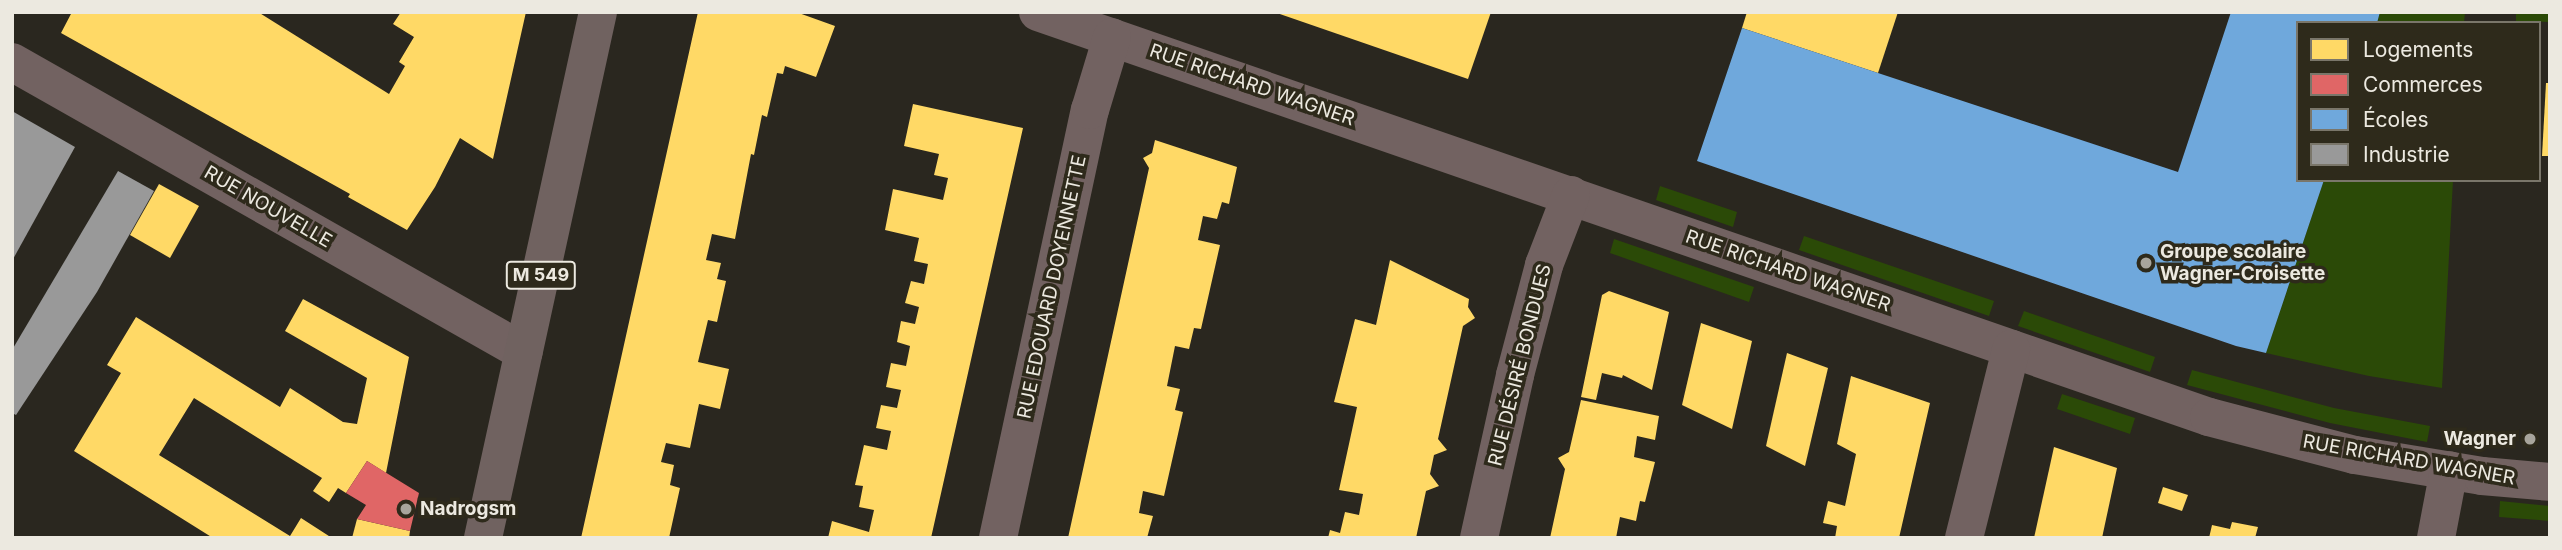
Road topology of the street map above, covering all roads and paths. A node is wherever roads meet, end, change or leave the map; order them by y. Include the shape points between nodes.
1 (598, 12) edge
2 (1038, 12) edge
3 (1112, 37) junction
4 (12, 62) edge
5 (1571, 195) junction
6 (2011, 349) junction
7 (524, 352) junction
8 (2449, 471) junction
9 (2550, 482) edge
10 (483, 538) edge
11 (998, 538) edge
12 (1479, 538) edge
13 (1964, 538) edge
14 (2436, 538) edge

1 - 7 main road, M 549
2 - 3 street, RUE RICHARD WAGNER
3 - 5 street, RUE RICHARD WAGNER
3 - 11 street, RUE EDOUARD DOYENNETTE via 1093,98
4 - 7 street, RUE NOUVELLE
5 - 6 street, RUE RICHARD WAGNER
5 - 12 street, RUE DÉSIRÉ BONDUES via 1544,265
6 - 8 street, RUE RICHARD WAGNER via 2251,430
6 - 13 street
7 - 10 main road, M 549
8 - 9 street, RUE RICHARD WAGNER
8 - 14 street

